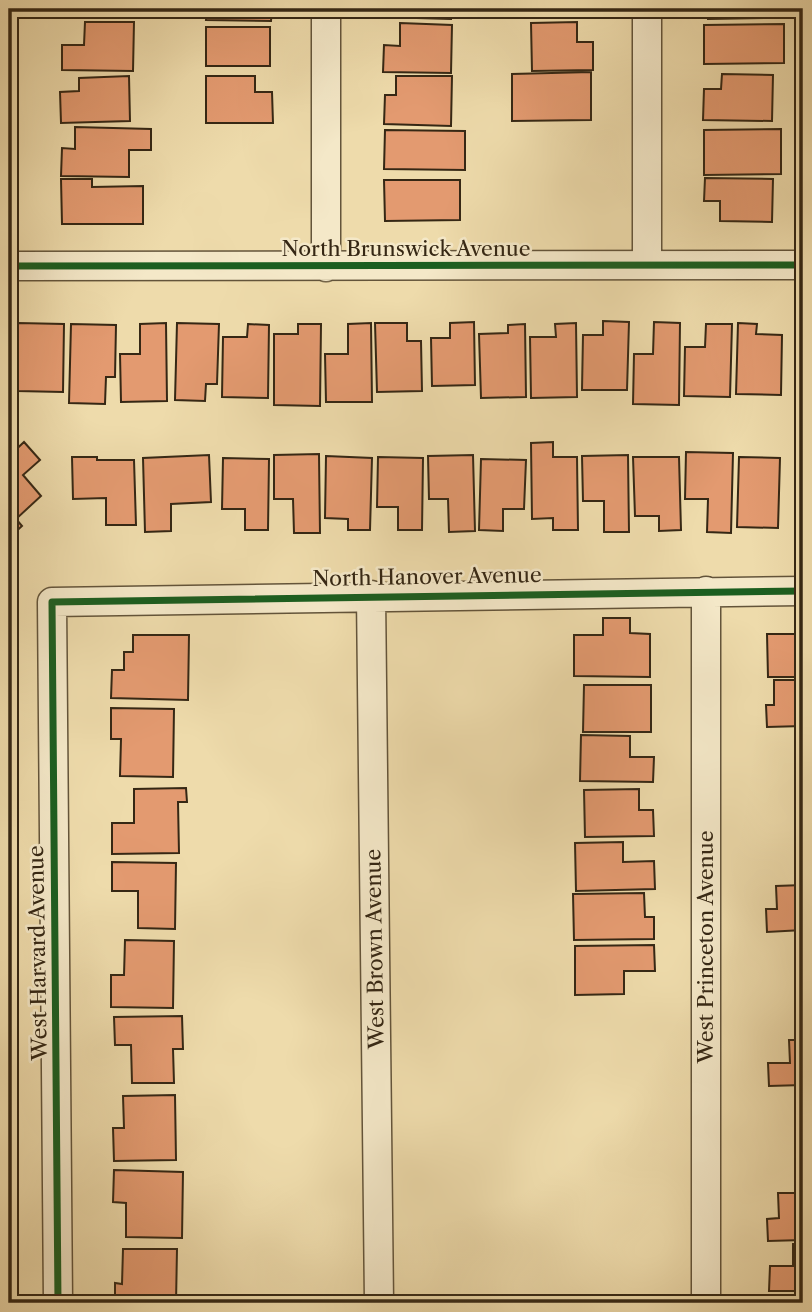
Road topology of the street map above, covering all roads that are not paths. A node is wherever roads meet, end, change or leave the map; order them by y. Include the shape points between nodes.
1 (326, 9) edge
2 (647, 9) edge
3 (648, 265) junction
4 (803, 265) edge
5 (9, 266) edge
6 (326, 267) junction
7 (803, 591) edge
8 (706, 592) junction
9 (371, 595) junction
10 (52, 602) joint
11 (58, 1303) edge
12 (379, 1303) edge
13 (706, 1303) edge

1 - 6 street
2 - 3 street
3 - 4 street, North Brunswick Avenue
3 - 6 street, North Brunswick Avenue
5 - 6 street, North Brunswick Avenue
7 - 8 street, North Hanover Avenue
8 - 9 street, North Hanover Avenue
8 - 13 street, West Princeton Avenue
9 - 10 street, North Hanover Avenue
9 - 12 street, West Brown Avenue
10 - 11 street, West Harvard Avenue

